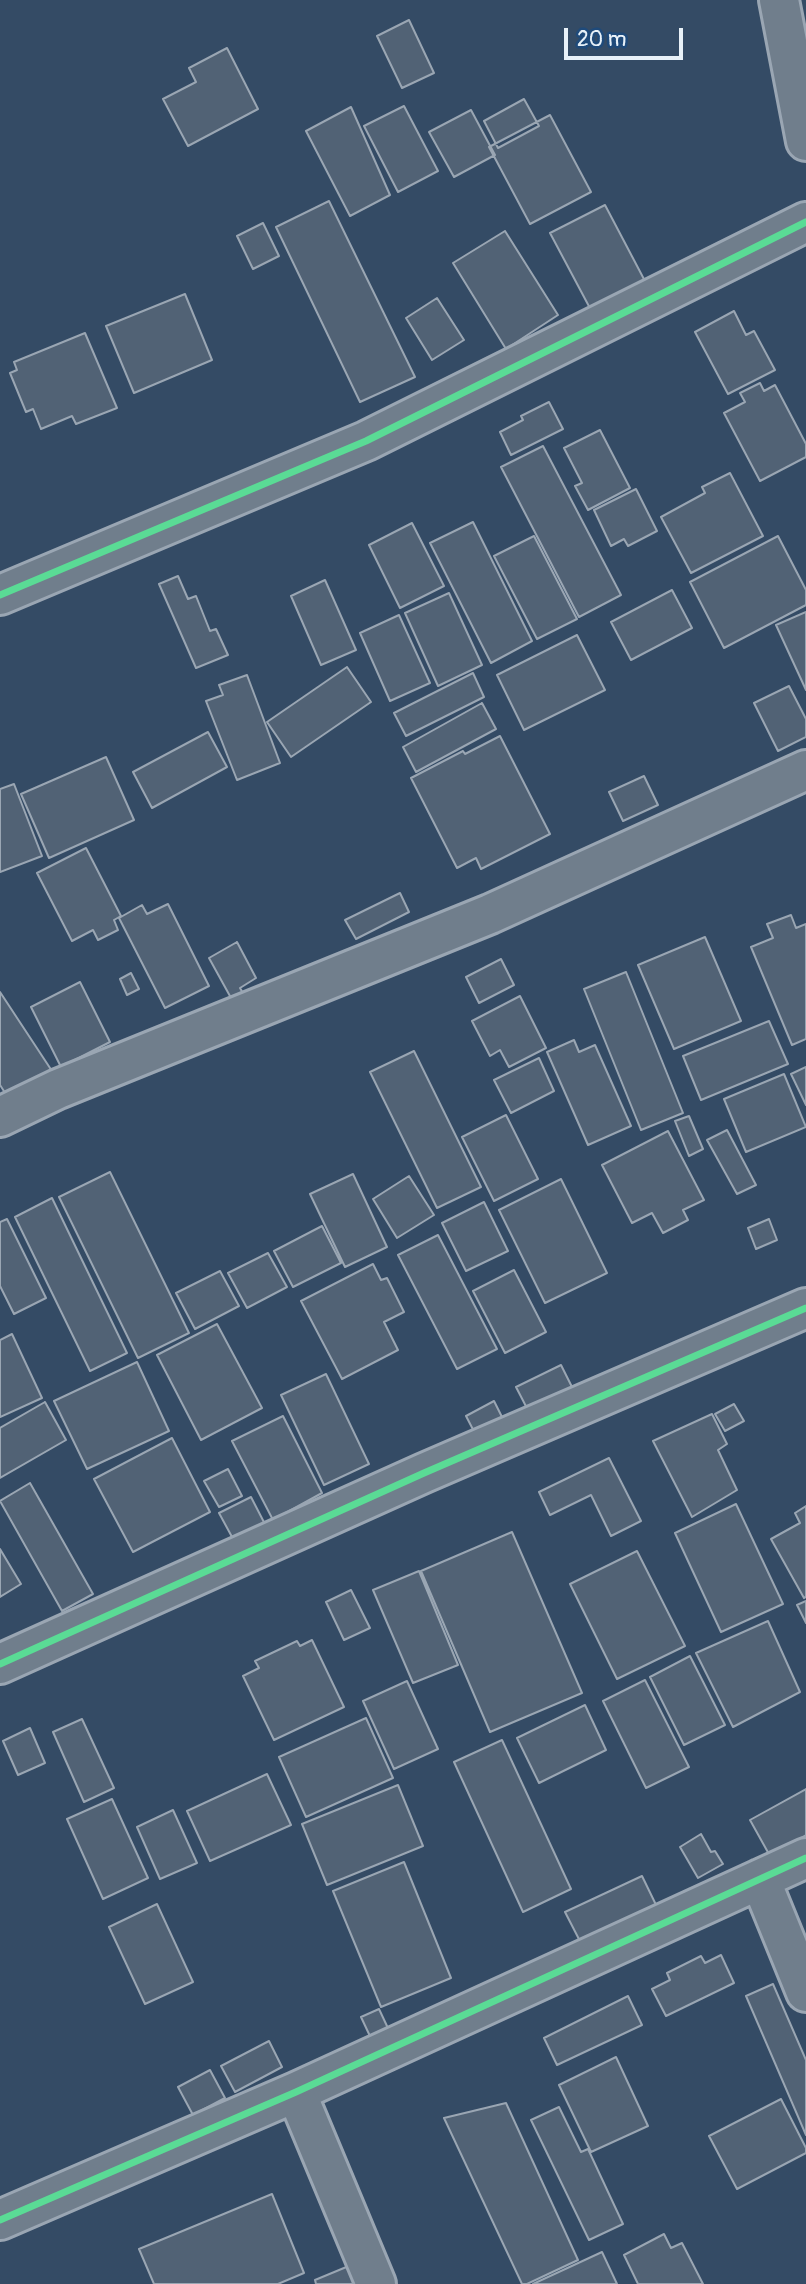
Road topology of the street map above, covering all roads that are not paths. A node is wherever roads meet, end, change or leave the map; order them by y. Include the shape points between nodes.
1 (779, 0) edge
2 (806, 141) edge
3 (806, 222) edge
4 (0, 595) edge
5 (806, 771) edge
6 (0, 1117) edge
7 (806, 1308) edge
8 (0, 1664) edge
9 (806, 1858) edge
10 (760, 1879) junction
11 (806, 1992) edge
12 (296, 2092) junction
13 (0, 2220) edge
14 (376, 2284) edge

1 - 2 street
3 - 4 street via 366,441
5 - 6 street via 490,914 58,1089
7 - 8 street
9 - 10 street
10 - 11 street
10 - 12 street
12 - 13 street
12 - 14 street

